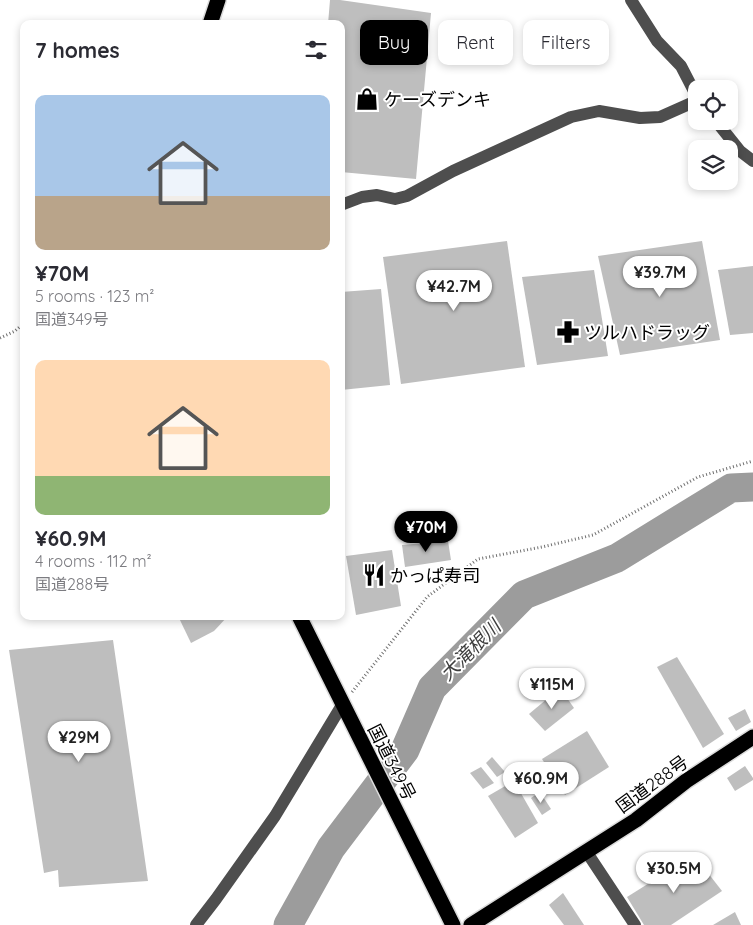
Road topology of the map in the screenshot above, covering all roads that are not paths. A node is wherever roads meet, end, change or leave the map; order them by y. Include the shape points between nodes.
1 (218, 0) edge
2 (631, 0) edge
3 (211, 20) edge
4 (688, 80) edge
5 (688, 105) edge
6 (723, 130) edge
7 (753, 161) edge
8 (345, 203) edge
9 (300, 620) edge
10 (345, 710) junction
11 (753, 737) edge
12 (586, 851) junction
13 (196, 925) edge
14 (453, 925) edge
15 (471, 925) edge
16 (635, 925) edge

1 - 3 highway
2 - 4 street via 656,41 681,66
5 - 8 street via 660,117 640,118 599,111 571,116 406,196 377,195
6 - 7 street
9 - 10 highway, 国道349号
10 - 13 street via 275,816
10 - 14 highway, 国道349号
11 - 12 highway, 国道288号 via 686,781 636,820
12 - 15 highway, 国道288号
12 - 16 street

